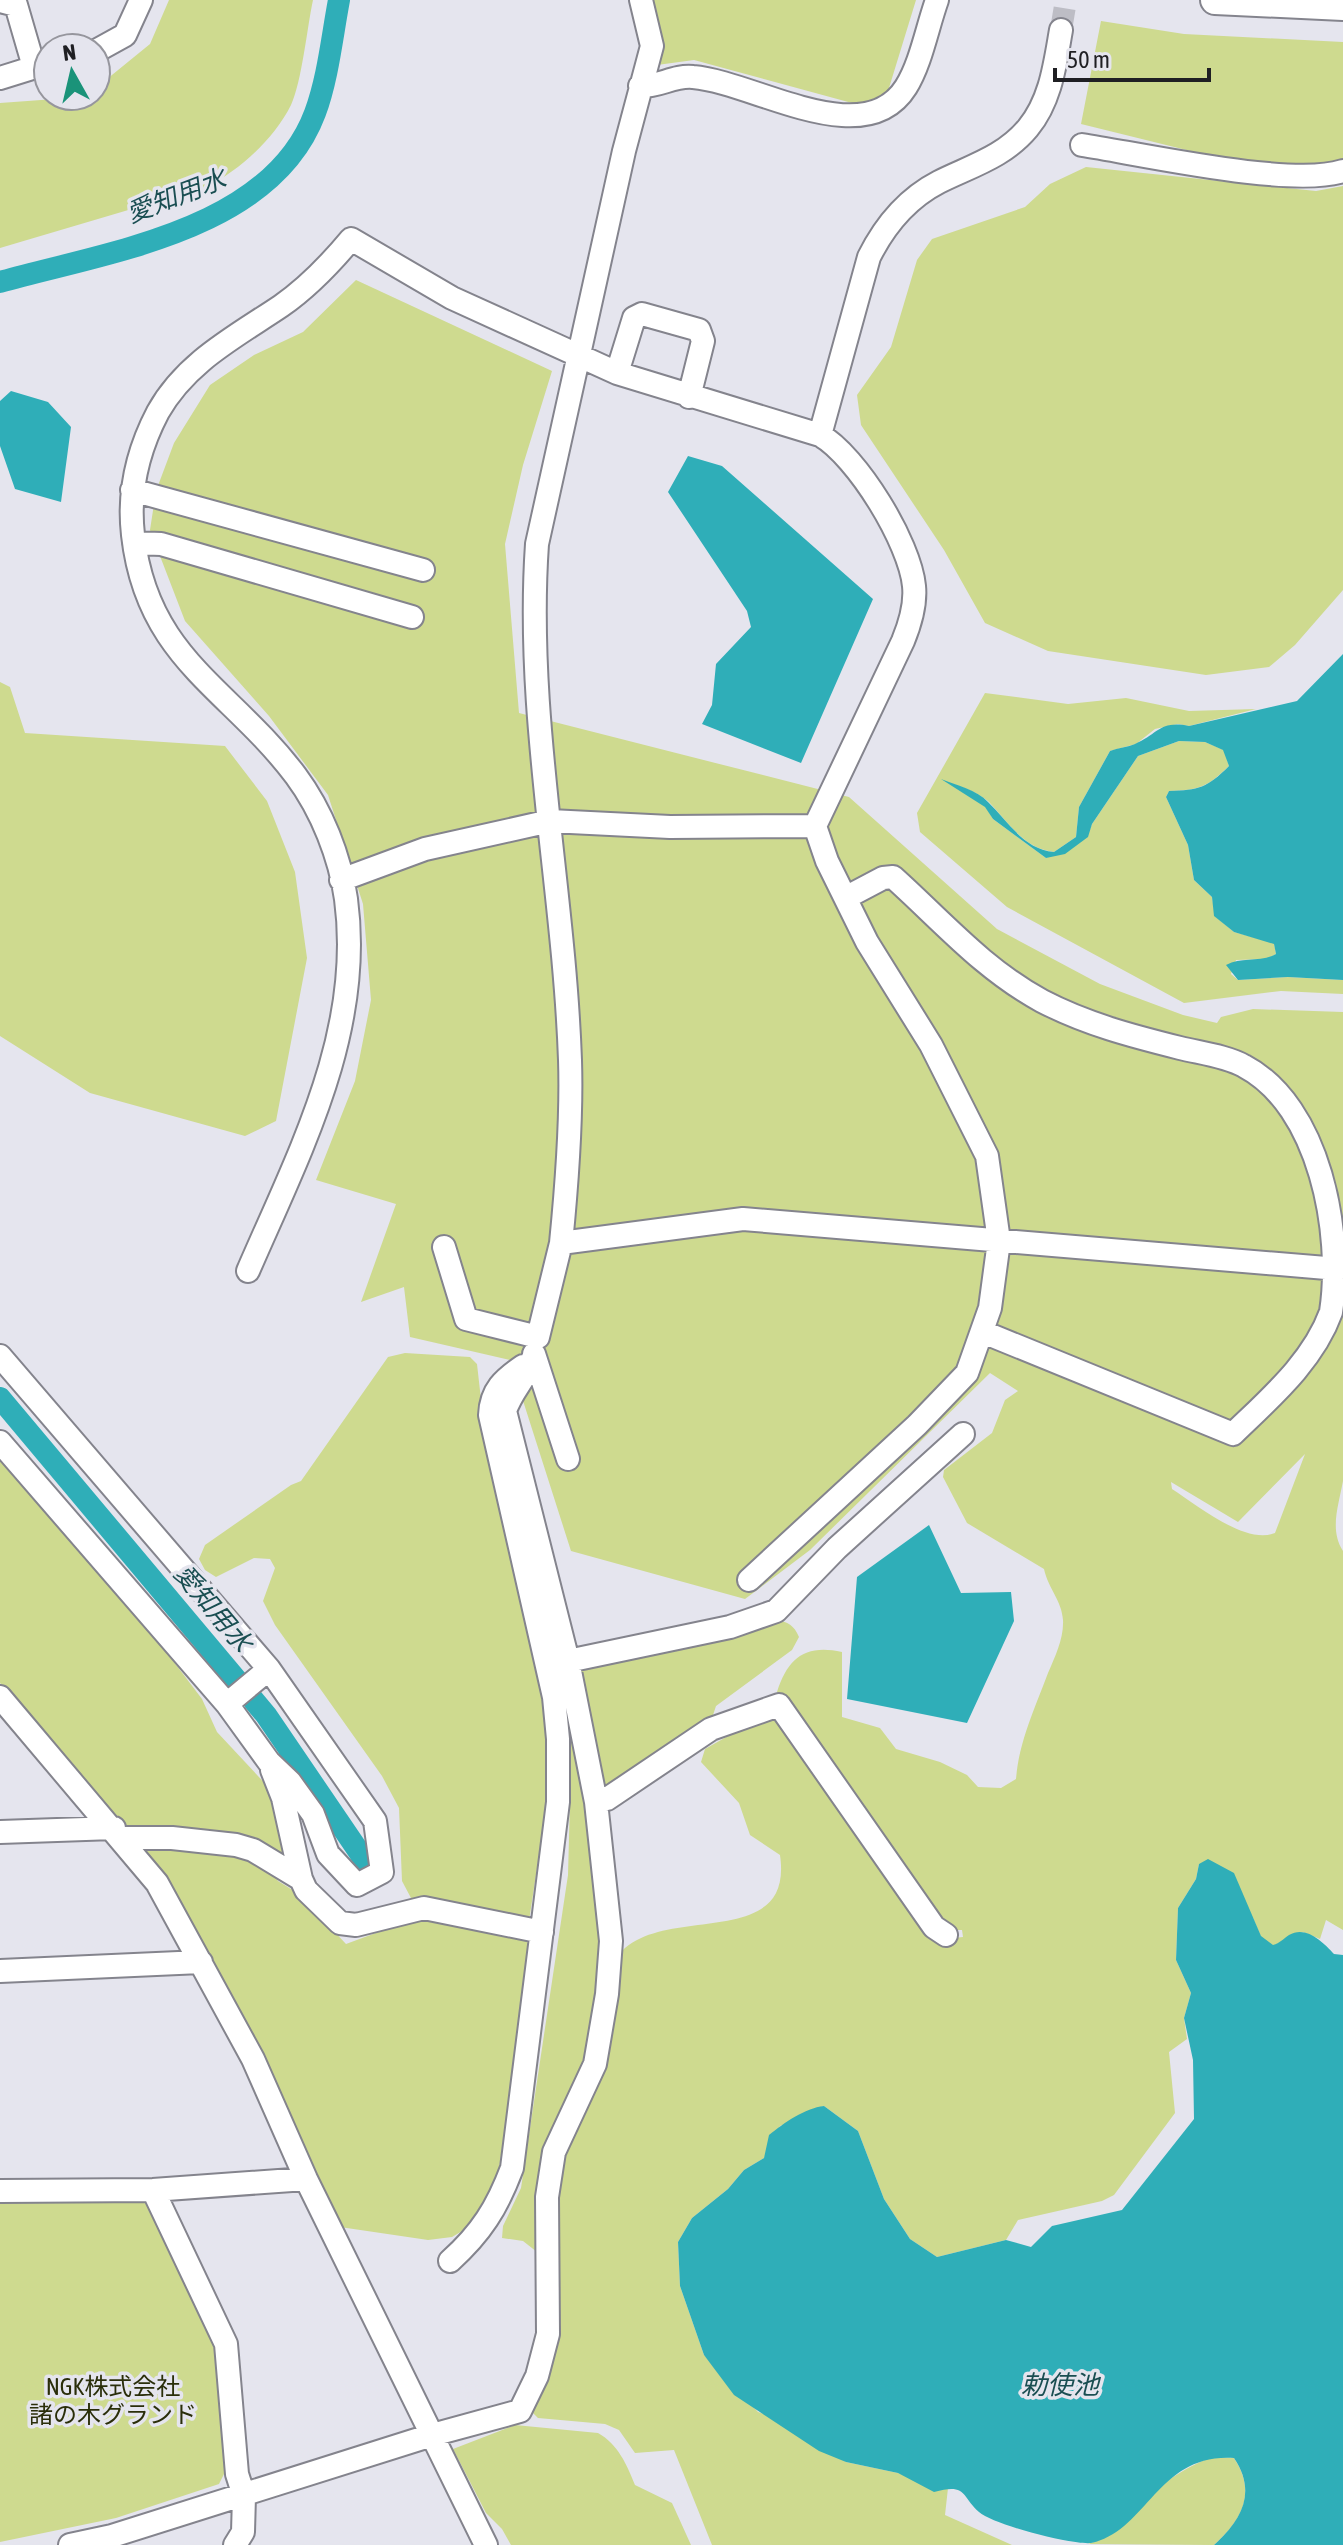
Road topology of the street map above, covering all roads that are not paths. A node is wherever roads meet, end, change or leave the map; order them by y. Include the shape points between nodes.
1 (141, 0) edge
2 (641, 0) edge
3 (937, 0) edge
4 (1215, 0) edge
5 (0, 1) edge
6 (1343, 6) edge
7 (1061, 30) tunnel mouth
8 (112, 42) edge
9 (32, 44) edge
10 (32, 69) edge
11 (0, 78) edge
12 (640, 86) junction
13 (1082, 145) dead end
14 (1343, 171) edge
15 (578, 354) junction
16 (617, 373) junction
17 (689, 397) junction
18 (820, 435) junction
19 (132, 490) junction
20 (134, 543) junction
21 (423, 570) dead end
22 (412, 617) dead end
23 (550, 821) junction
24 (815, 826) junction
25 (341, 880) junction
26 (847, 897) junction
27 (999, 1241) junction
28 (561, 1243) junction
29 (444, 1247) dead end
30 (1338, 1269) junction
31 (248, 1271) dead end
32 (983, 1332) junction
33 (536, 1347) junction
34 (0, 1356) edge
35 (963, 1434) dead end
36 (0, 1442) edge
37 (568, 1459) dead end
38 (749, 1580) dead end
39 (568, 1661) junction
40 (269, 1669) junction
41 (0, 1697) edge
42 (229, 1702) junction
43 (269, 1762) junction
44 (596, 1802) junction
45 (0, 1832) edge
46 (118, 1833) junction
47 (301, 1879) junction
48 (542, 1932) junction
49 (946, 1935) dead end
50 (201, 1962) junction
51 (0, 1971) edge
52 (306, 2179) junction
53 (153, 2190) junction
54 (0, 2191) edge
55 (450, 2261) dead end
56 (432, 2435) junction
57 (244, 2496) junction
58 (70, 2545) edge
59 (235, 2545) edge
60 (486, 2545) edge

1 - 8 street via 125,35
2 - 12 street via 652,46
3 - 12 street via 908,84 885,110 872,115 838,115 691,76
4 - 6 main road
5 - 9 street via 16,5
7 - 18 street via 1051,86 1029,127 992,158 913,199 882,232 869,257
10 - 11 street
12 - 15 street
13 - 14 street via 1220,167 1322,177
15 - 16 street
15 - 19 street via 452,298 351,239 301,289 206,356 175,387 152,425
15 - 23 street via 537,544 532,607
16 - 17 street
16 - 17 street via 634,318 642,314 699,330 703,341
17 - 18 street
18 - 24 street via 848,456 880,507 909,561 915,588 903,641
19 - 20 street
19 - 21 street
20 - 22 street via 161,544
20 - 25 street via 141,586 164,633 296,777 331,840
23 - 24 street
23 - 25 street via 425,849
23 - 28 street via 570,1061
24 - 26 street
25 - 31 street via 350,964 338,1044 318,1107
26 - 27 street via 987,1156
26 - 30 street via 893,877 988,966 1041,1000 1114,1031 1244,1065 1284,1098 1329,1174 1341,1238
27 - 28 street via 743,1219
27 - 30 street
27 - 32 street
28 - 33 street
29 - 33 street via 466,1319
30 - 32 street via 1331,1313 1294,1375 1233,1434
32 - 38 street via 967,1373
33 - 37 street
33 - 39 street via 525,1381 514,1390 505,1411
33 - 48 street via 499,1385 490,1415 554,1697 558,1802
34 - 40 street
35 - 39 street via 776,1611 730,1627
36 - 42 street
39 - 44 street
40 - 42 street
40 - 43 street via 375,1821 382,1872 357,1885 328,1854 313,1814
41 - 46 street
42 - 43 street
43 - 47 street via 283,1798
44 - 49 street via 711,1729 779,1705 934,1927
44 - 56 street via 611,1941 607,1994 595,2064 554,2152 547,2197 545,2348 520,2411
45 - 46 street
46 - 47 street via 236,1845
46 - 50 street via 157,1883
47 - 48 street via 340,1923 356,1925 424,1908
48 - 55 street via 512,2168 498,2206 479,2235
50 - 51 street
50 - 52 street via 253,2059
52 - 53 street
52 - 56 street
53 - 54 street
53 - 57 street via 226,2344 237,2474
56 - 57 street
56 - 60 street
57 - 58 street
57 - 59 street via 243,2532

